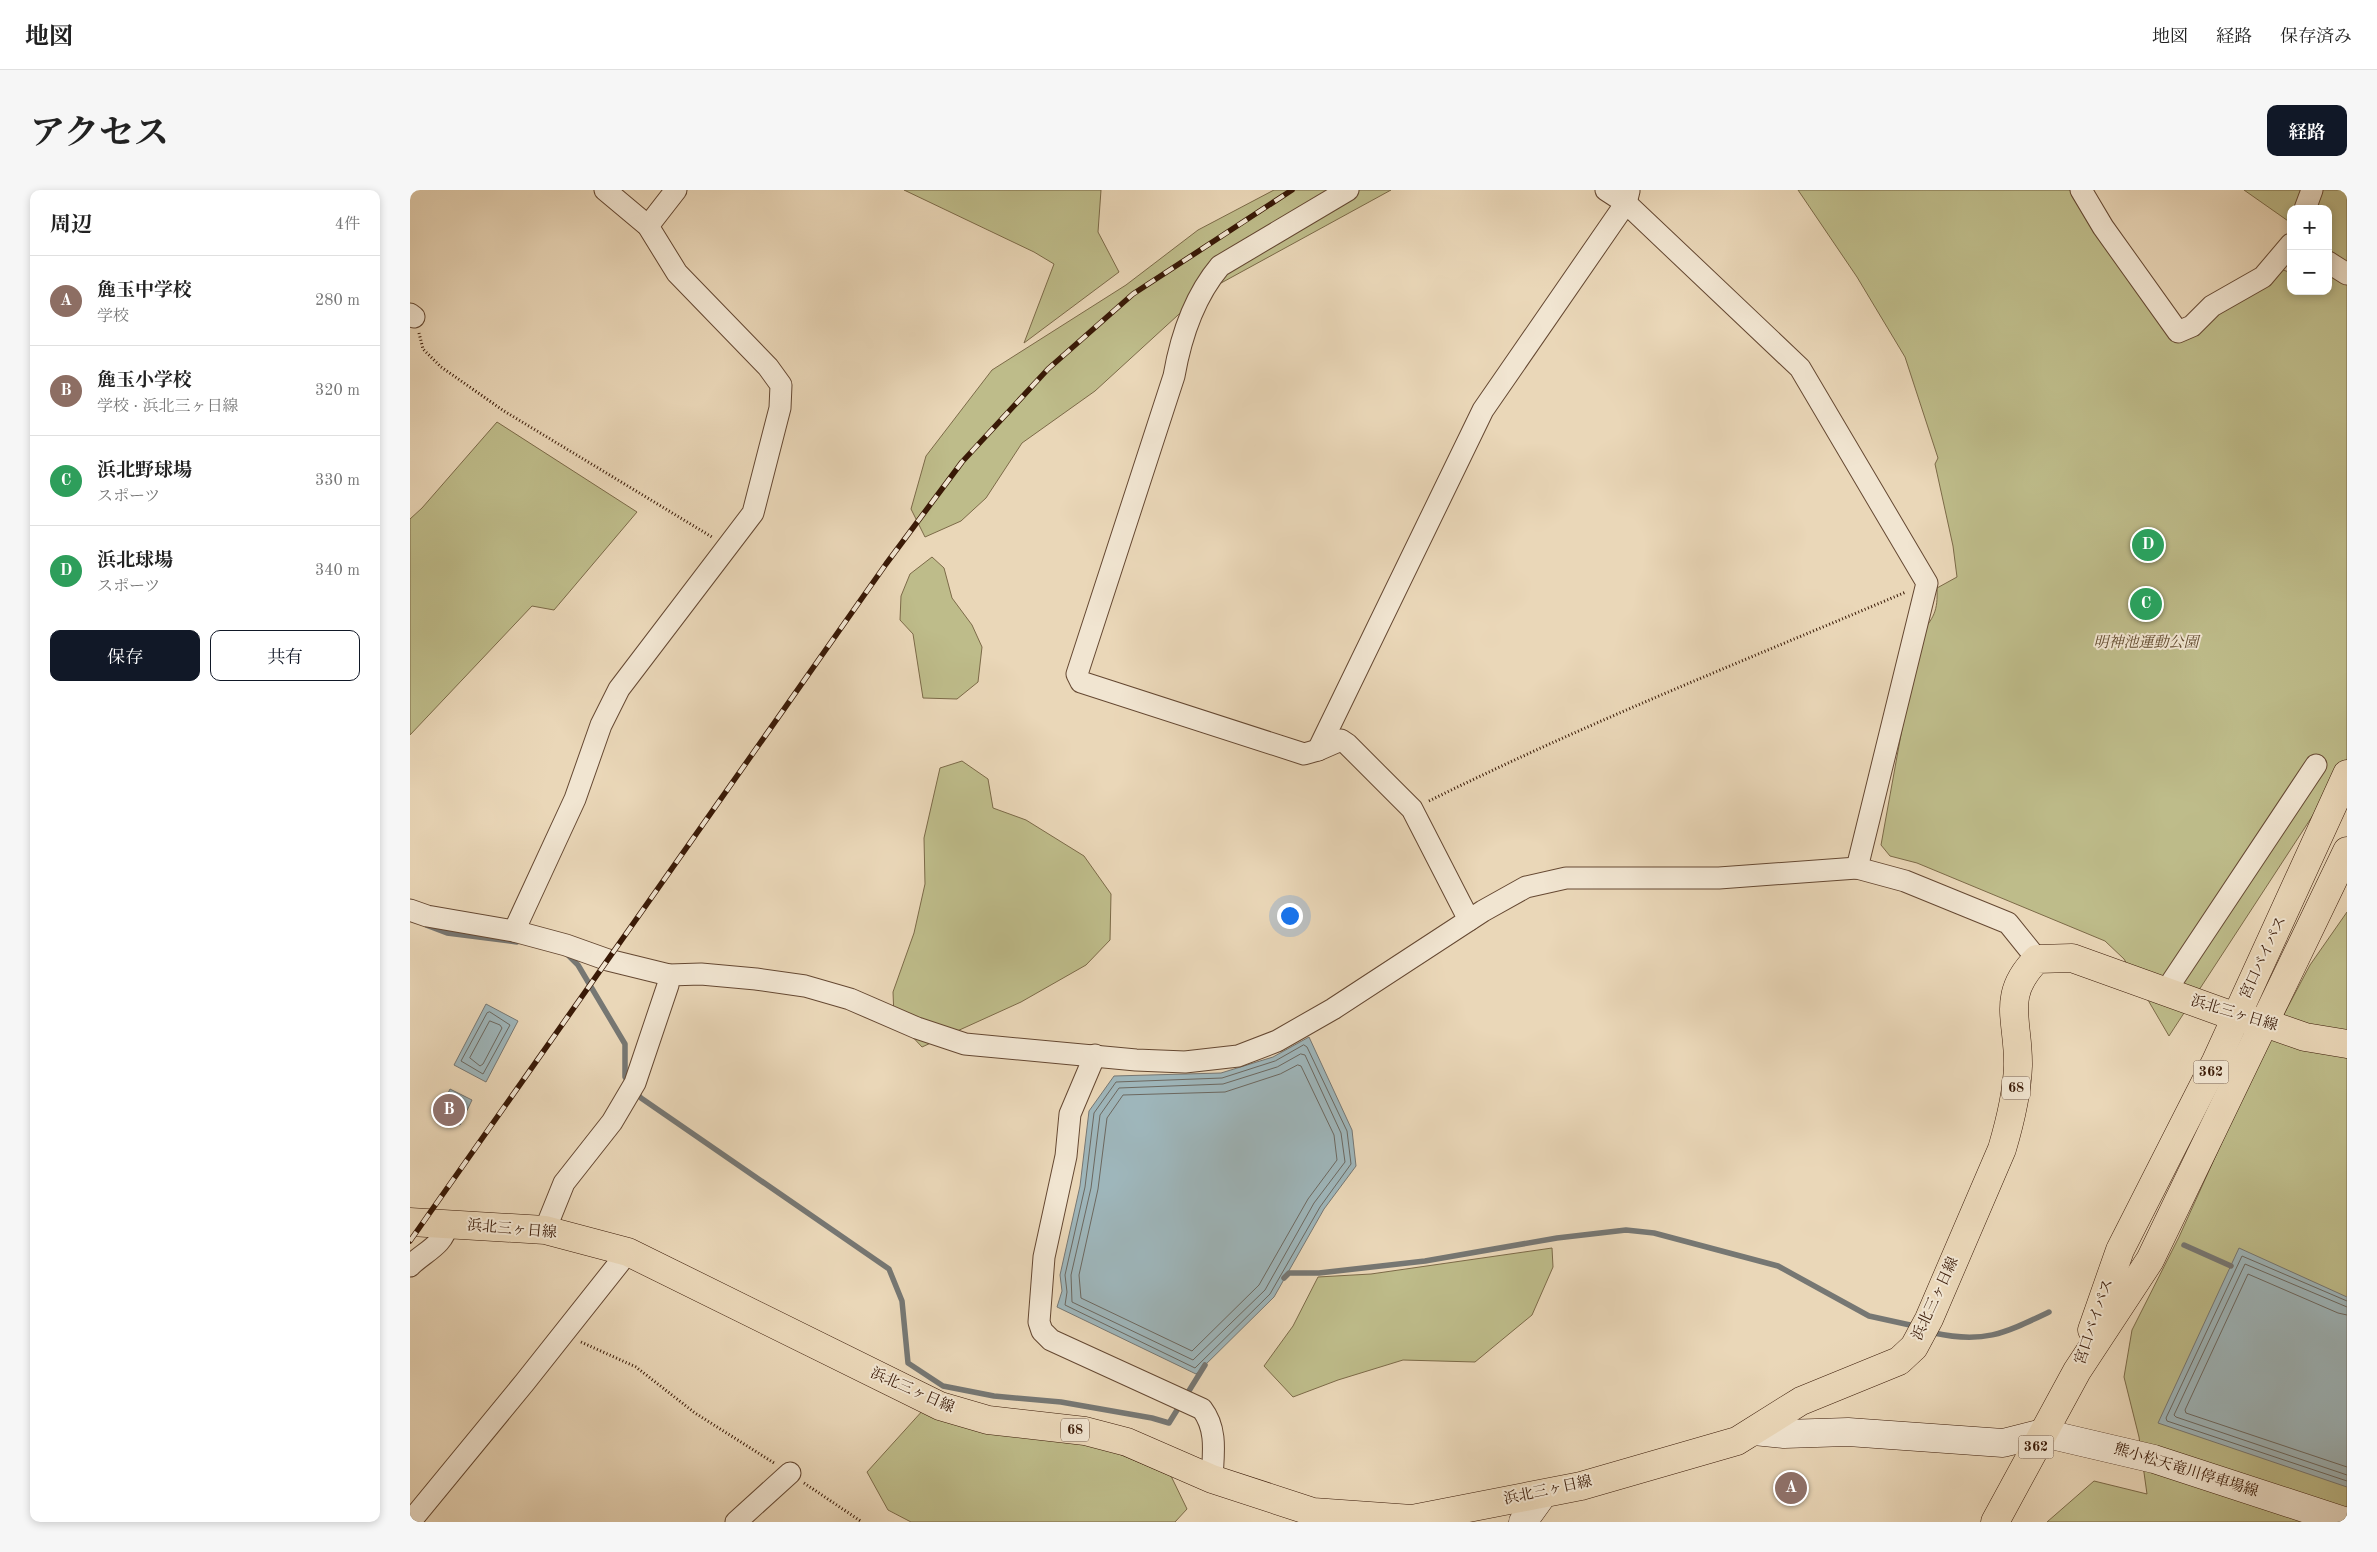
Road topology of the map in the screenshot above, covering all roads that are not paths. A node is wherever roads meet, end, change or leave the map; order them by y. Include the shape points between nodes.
1 (605, 190) edge
2 (676, 190) edge
3 (1348, 190) edge
4 (1606, 190) edge
5 (2081, 190) edge
6 (2312, 190) edge
7 (1628, 197) edge
8 (2306, 205) edge
9 (648, 226) junction
10 (2287, 249) edge
11 (2332, 265) edge
12 (2347, 274) edge
13 (1318, 750) junction
14 (2316, 765) dead end
15 (2347, 774) edge
16 (2347, 851) edge
17 (1857, 868) junction
18 (410, 910) edge
19 (1469, 920) junction
20 (514, 931) junction
21 (2037, 959) junction
22 (669, 975) junction
23 (2165, 992) junction
24 (2236, 1017) junction
25 (2265, 1023) junction
26 (2347, 1044) edge
27 (1095, 1055) junction
28 (410, 1222) edge
29 (447, 1225) junction
30 (545, 1230) junction
31 (628, 1252) junction
32 (410, 1266) edge
33 (2077, 1371) junction
34 (1754, 1431) junction
35 (2043, 1433) junction
36 (790, 1473) road end
37 (1212, 1480) junction
38 (1543, 1494) junction
39 (410, 1522) edge
40 (736, 1522) edge
41 (1523, 1522) edge
42 (1995, 1522) edge
43 (2347, 1522) edge

1 - 9 street
2 - 9 street
3 - 13 street via 1220,266 1206,282 1179,344 1174,376 1078,674 1081,682 1304,754
4 - 7 street
5 - 10 street via 2103,227 2178,332 2192,326 2212,306 2263,277
6 - 8 street
7 - 13 street via 1483,410
7 - 17 street via 1800,368 1927,583
9 - 20 street via 677,273 768,367 781,385 780,408 753,513 619,689 575,799
11 - 12 street
13 - 19 street via 1341,740 1412,809
14 - 23 street
15 - 24 main road, 宮口バイパス / 362
16 - 25 main road, 宮口バイパス / 362
17 - 19 street via 1719,878 1566,878 1526,887
17 - 21 street via 1905,881 2008,923
18 - 20 street via 427,916
19 - 27 street via 1326,1014 1277,1041 1238,1056 1185,1062
20 - 22 street
21 - 23 main road, 浜北三ヶ日線 via 2072,958
21 - 34 main road, 浜北三ヶ日線 / 68 via 2017,984 2014,1002 2018,1066 2010,1124 2002,1149 1914,1347 1899,1360 1801,1401
22 - 27 street via 701,974 805,986 850,999 917,1028 965,1044
22 - 30 street via 631,1091 612,1122 564,1183
23 - 24 main road, 浜北三ヶ日線
24 - 25 main road, 浜北三ヶ日線
24 - 33 main road, 宮口バイパス / 362 via 2120,1250
25 - 26 main road, 浜北三ヶ日線 via 2305,1037
25 - 33 main road, 宮口バイパス / 362 via 2150,1260
27 - 37 street via 1070,1114 1066,1156 1044,1257 1039,1322 1042,1332 1051,1340 1202,1409 1209,1419 1214,1440
28 - 29 main road, 浜北三ヶ日線 / 68
29 - 30 main road, 浜北三ヶ日線 / 68
29 - 32 street via 439,1244 424,1252
30 - 31 main road, 浜北三ヶ日線 / 68
31 - 37 main road, 浜北三ヶ日線 / 68 via 940,1406 988,1420 1085,1431 1127,1442
31 - 39 street
33 - 35 main road, 362
34 - 35 main road, 熊小松天竜川停車場線 via 1784,1434 1848,1432 2003,1444
34 - 38 main road, 浜北三ヶ日線 / 68 via 1737,1441
35 - 42 main road, 362
35 - 43 main road, 熊小松天竜川停車場線 via 2154,1459
36 - 40 street
37 - 38 main road, 浜北三ヶ日線 / 68 via 1313,1512 1412,1519
38 - 41 main road

